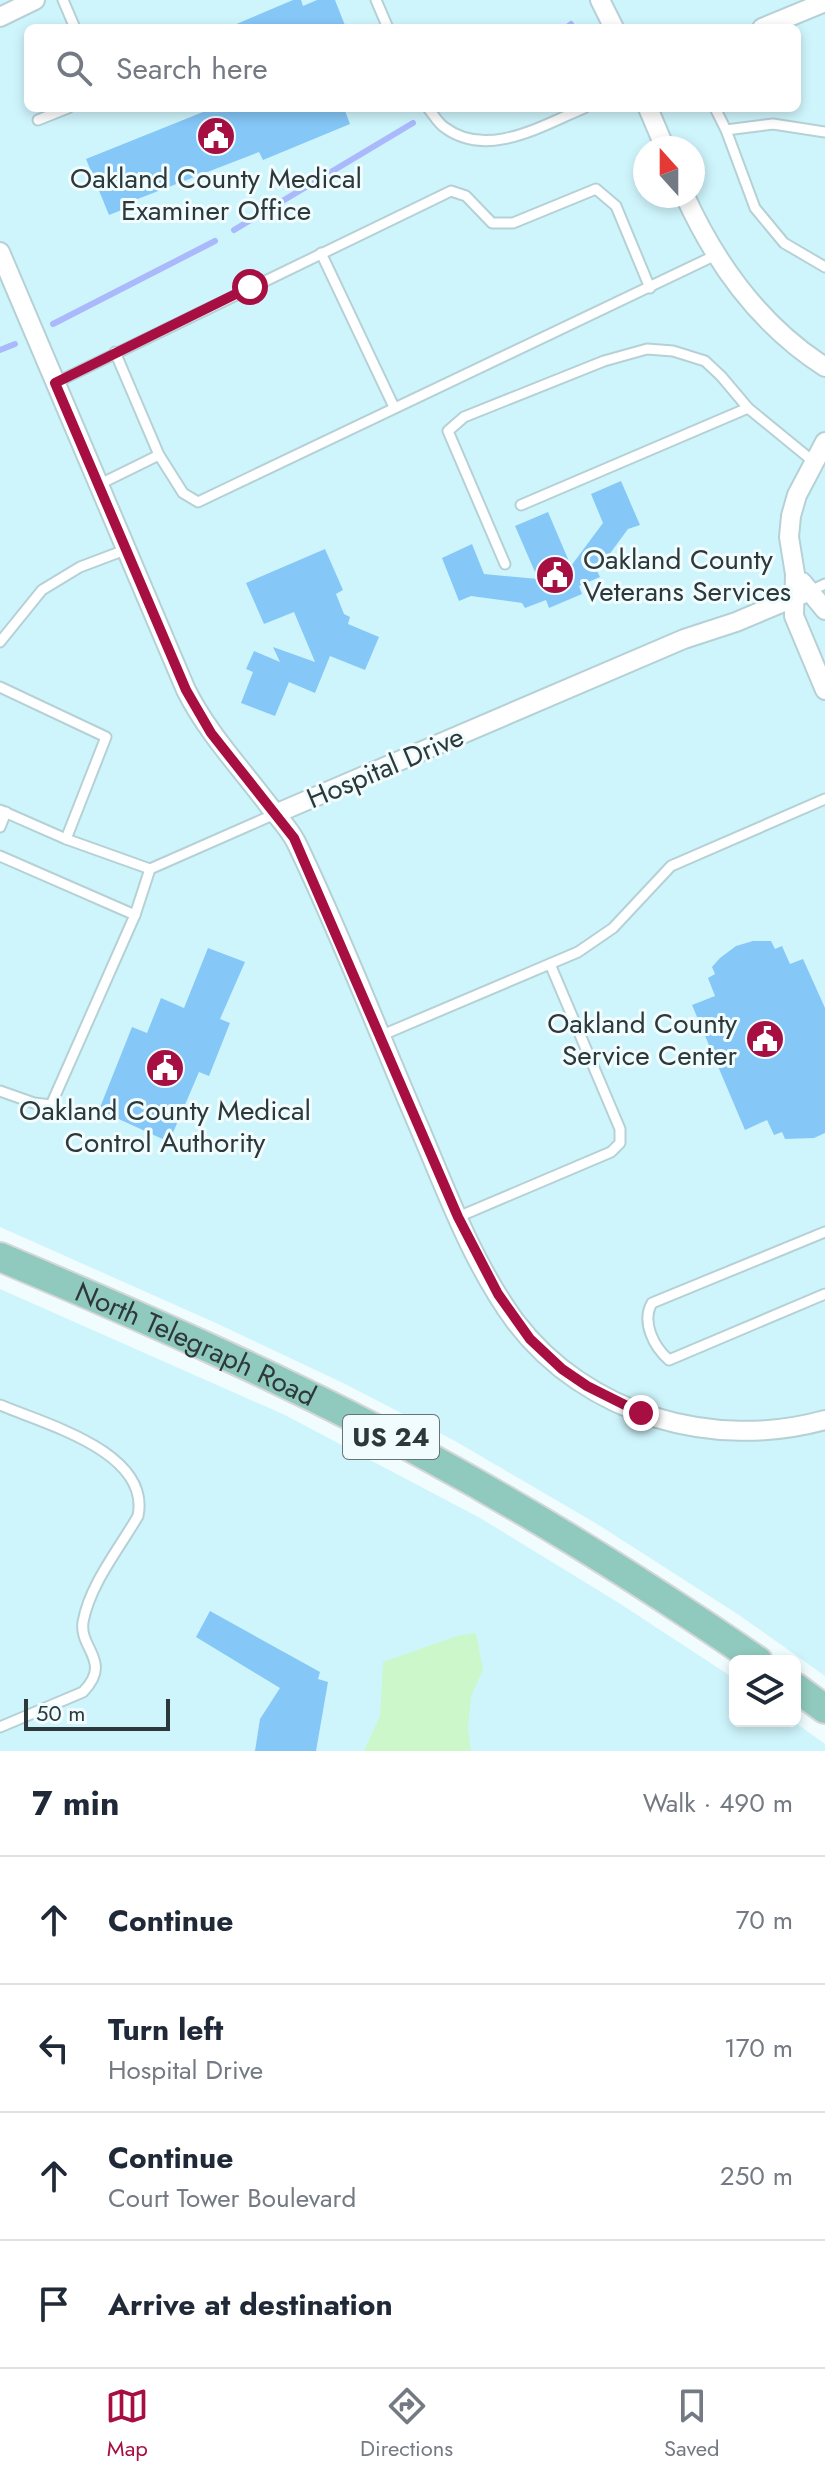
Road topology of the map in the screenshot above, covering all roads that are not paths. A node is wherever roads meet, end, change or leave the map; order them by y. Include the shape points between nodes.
1 (35, 0) edge
2 (63, 0) edge
3 (376, 0) edge
4 (600, 0) edge
5 (825, 2) edge
6 (7, 9) edge
7 (73, 24) edge
8 (386, 24) edge
9 (612, 24) edge
10 (772, 24) edge
11 (58, 112) edge
12 (431, 112) edge
13 (575, 112) edge
14 (650, 112) edge
15 (717, 112) edge
16 (38, 120) dead end
17 (726, 130) junction
18 (825, 132) edge
19 (660, 136) edge
20 (691, 208) edge
21 (0, 252) edge
22 (321, 253) junction
23 (716, 255) junction
24 (825, 267) edge
25 (650, 288) junction
26 (115, 352) junction
27 (825, 367) edge
28 (55, 383) junction
29 (394, 407) junction
30 (748, 408) junction
31 (825, 442) edge
32 (159, 455) junction
33 (814, 462) junction
34 (98, 485) junction
35 (521, 505) dead end
36 (125, 550) junction
37 (505, 564) dead end
38 (810, 591) edge
39 (825, 610) edge
40 (0, 642) edge
41 (0, 687) edge
42 (825, 690) edge
43 (825, 799) edge
44 (3, 811) edge
45 (275, 814) junction
46 (0, 827) edge
47 (66, 839) junction
48 (0, 856) edge
49 (150, 869) junction
50 (135, 915) junction
51 (550, 964) junction
52 (380, 1036) junction
53 (0, 1091) edge
54 (458, 1217) junction
55 (825, 1232) edge
56 (0, 1257) edge
57 (825, 1294) edge
58 (0, 1405) edge
59 (825, 1420) edge
60 (749, 1655) edge
61 (801, 1691) edge
62 (825, 1709) edge
63 (0, 1727) edge

1 - 6 street
2 - 7 lane
3 - 8 lane
4 - 9 street
5 - 10 street
11 - 16 lane
12 - 13 lane via 443,127 492,141 517,137
14 - 19 street
15 - 17 lane
17 - 18 lane via 773,124
17 - 24 lane via 755,208 784,243
20 - 23 street
21 - 28 street, Hospital Drive
22 - 25 lane via 451,191 466,196 492,223 513,223 596,189 616,206
22 - 26 lane
22 - 29 lane
23 - 25 lane
23 - 27 street via 764,317
25 - 29 lane
26 - 28 lane
26 - 32 lane
28 - 34 street, Hospital Drive
29 - 32 lane via 198,502 183,493
30 - 33 lane
30 - 35 lane
30 - 37 lane via 705,361 647,349 464,417 448,431
31 - 33 street
32 - 34 lane
33 - 38 street via 797,495 789,547 795,574
34 - 36 street, Hospital Drive
36 - 40 lane via 80,567 42,590
36 - 45 street, Hospital Drive via 191,701
38 - 39 street
38 - 42 street via 794,616
38 - 45 street, Hospital Drive via 684,639
41 - 47 lane via 106,737
43 - 51 lane via 681,861 603,937
44 - 46 lane
44 - 47 lane
45 - 49 lane
45 - 52 street via 294,838
47 - 49 lane
48 - 50 lane
49 - 50 lane
50 - 53 lane via 51,1105
51 - 52 lane
51 - 54 lane via 620,1129 620,1143 611,1152
52 - 54 street
54 - 59 street via 517,1323 554,1362 587,1386 641,1413 711,1430 764,1431
55 - 57 lane via 652,1303 648,1326 669,1360
56 - 60 main road, North Telegraph Road / US 24 via 242,1364 433,1459 569,1537
58 - 63 lane via 97,1446 129,1472 141,1502 89,1600 82,1627 96,1666 90,1685
61 - 62 main road

